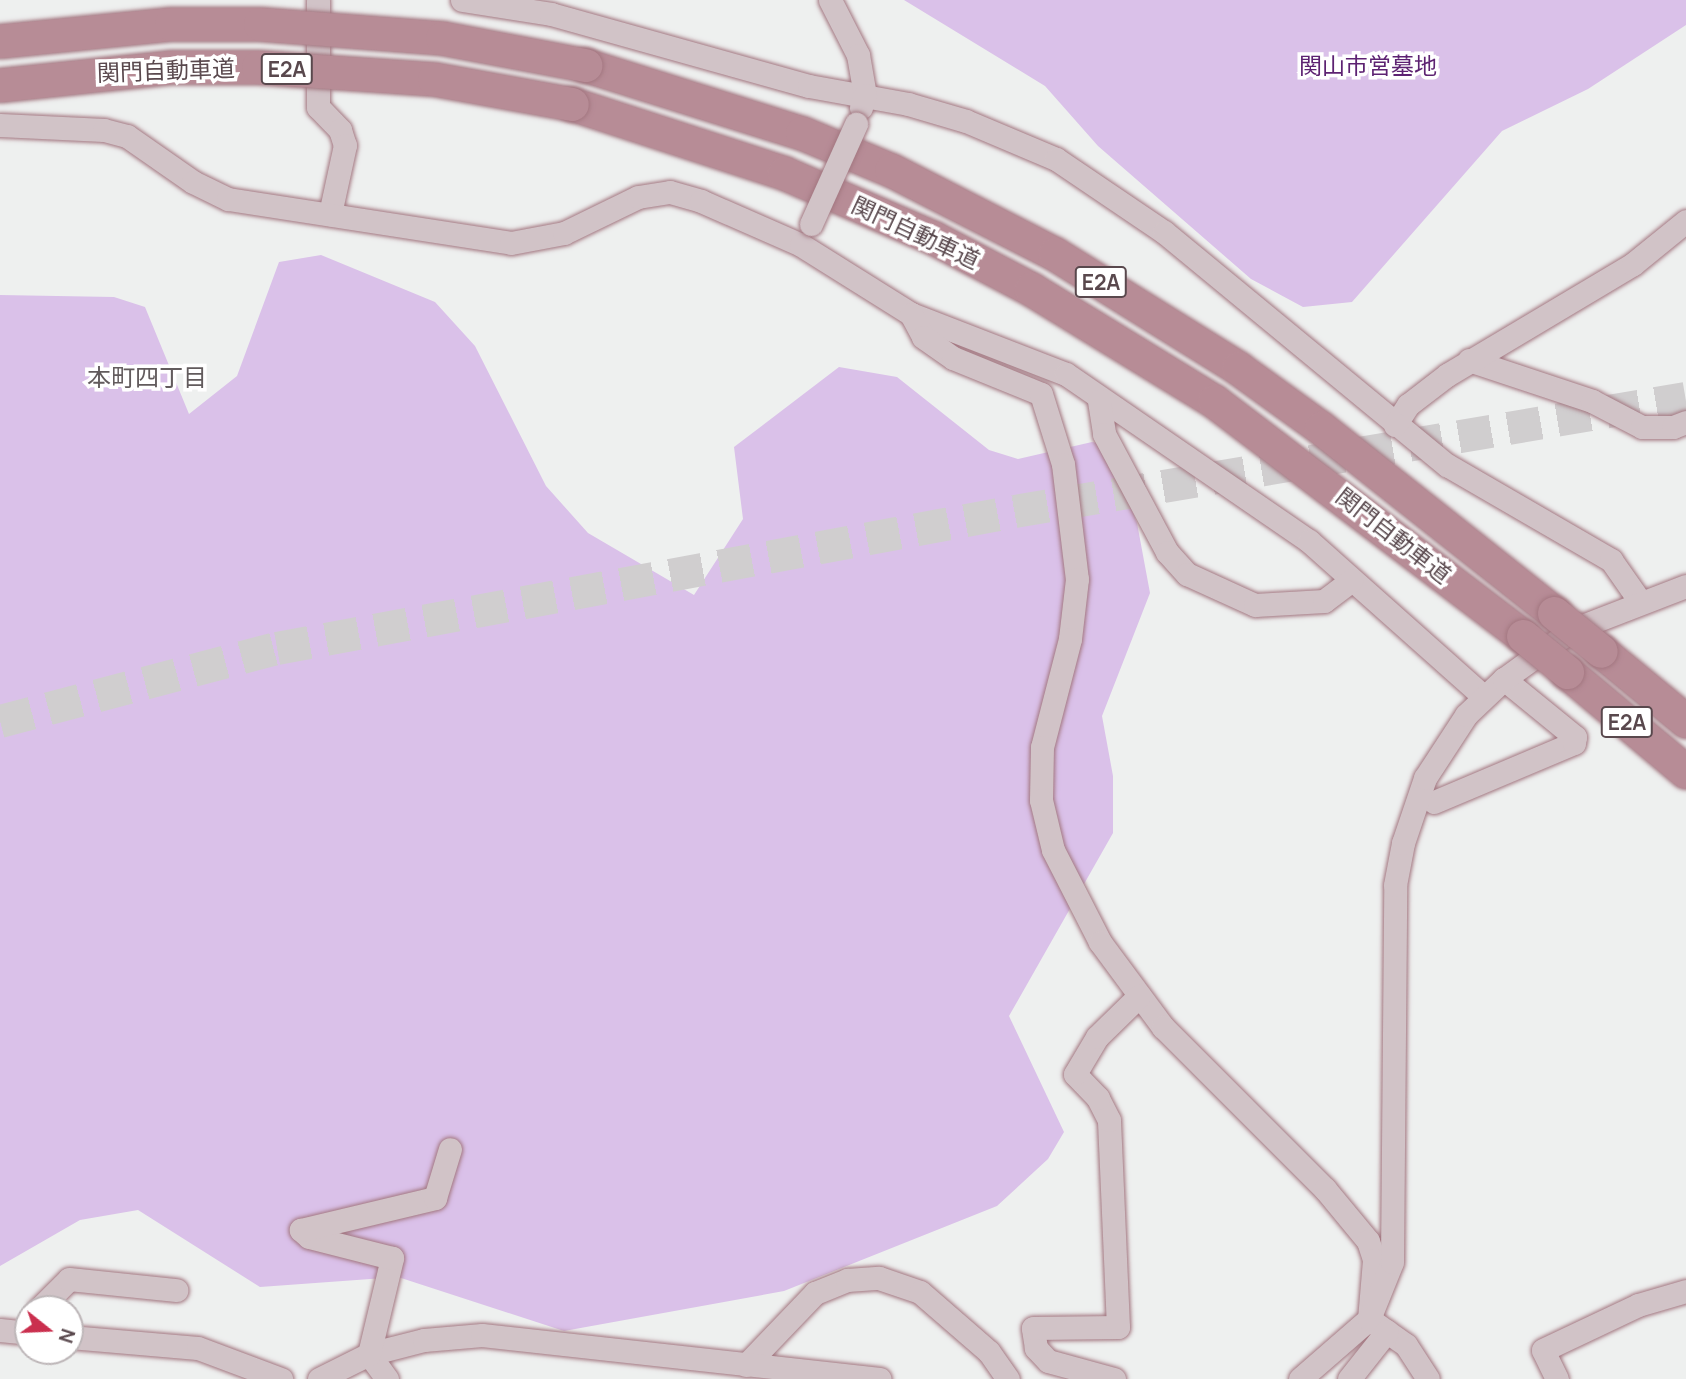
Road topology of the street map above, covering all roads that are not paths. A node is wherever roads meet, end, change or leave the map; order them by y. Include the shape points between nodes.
1 (318, 0) edge
2 (462, 0) edge
3 (830, 0) edge
4 (553, 7) edge
5 (0, 41) edge
6 (0, 85) edge
7 (865, 95) junction
8 (0, 125) edge
9 (330, 214) junction
10 (1686, 221) edge
11 (806, 234) junction
12 (911, 314) junction
13 (1469, 360) junction
14 (1099, 401) junction
15 (1686, 422) edge
16 (1395, 425) junction
17 (1351, 581) junction
18 (1686, 586) edge
19 (1639, 600) junction
20 (1504, 679) junction
21 (1483, 696) junction
22 (1686, 721) edge
23 (1686, 772) edge
24 (1434, 802) dead end
25 (1139, 996) junction
26 (450, 1149) dead end
27 (176, 1290) dead end
28 (1686, 1291) edge
29 (53, 1295) edge
30 (1378, 1325) junction
31 (84, 1338) edge
32 (369, 1354) junction
33 (731, 1369) edge
34 (788, 1374) edge
35 (1430, 1377) edge
36 (281, 1379) edge
37 (319, 1379) edge
38 (387, 1379) edge
39 (880, 1379) edge
40 (1009, 1379) edge
41 (1114, 1379) edge
42 (1300, 1379) edge
43 (1349, 1379) edge
44 (1557, 1379) edge

1 - 9 street via 318,107 340,130 345,145
2 - 4 street
3 - 7 street via 850,30
4 - 7 street via 809,86
5 - 22 highway, 関門自動車道 / E2A, bridge via 171,24 260,24 442,38 585,65 802,133 902,176 1055,254 1311,420
6 - 23 highway, 関門自動車道 / E2A, bridge via 173,67 258,67 434,79 572,104 784,173 934,238 1031,289 1214,401 1523,636
7 - 11 street, bridge
7 - 16 street via 1002,134 1106,188
8 - 9 street via 104,130 128,136 193,182 228,199
9 - 11 street via 464,237 538,241 638,197 670,192
10 - 13 street via 1613,277
11 - 12 street
12 - 14 street via 1051,367
12 - 25 street via 923,337 953,358 1041,394 1070,498 1077,579 1070,639 1042,747 1041,800 1068,884
13 - 15 street via 1592,401 1642,427 1673,428
13 - 16 street via 1408,405
14 - 17 street via 1248,495
14 - 17 street via 1104,434 1167,552 1187,574 1255,605 1324,601
16 - 19 street via 1447,465 1611,560
17 - 21 street
18 - 19 street
19 - 20 street via 1572,630
20 - 21 street
20 - 24 street via 1575,737 1574,743
21 - 30 street via 1425,778 1397,865 1393,938 1395,1235
25 - 30 street via 1352,1218 1374,1260
25 - 41 street via 1097,1037 1075,1074 1098,1098 1109,1120 1118,1327 1032,1328 1036,1348 1048,1361
26 - 32 street via 435,1198 301,1230 309,1237 391,1258
27 - 29 street via 69,1279
28 - 44 street via 1638,1305 1543,1350
30 - 35 street
30 - 42 street
30 - 43 street
31 - 36 street via 198,1348
32 - 33 street via 424,1340 482,1335
32 - 37 street
32 - 38 street
33 - 34 street
33 - 40 street via 815,1293 847,1280 879,1278 920,1292 989,1352
34 - 39 street

